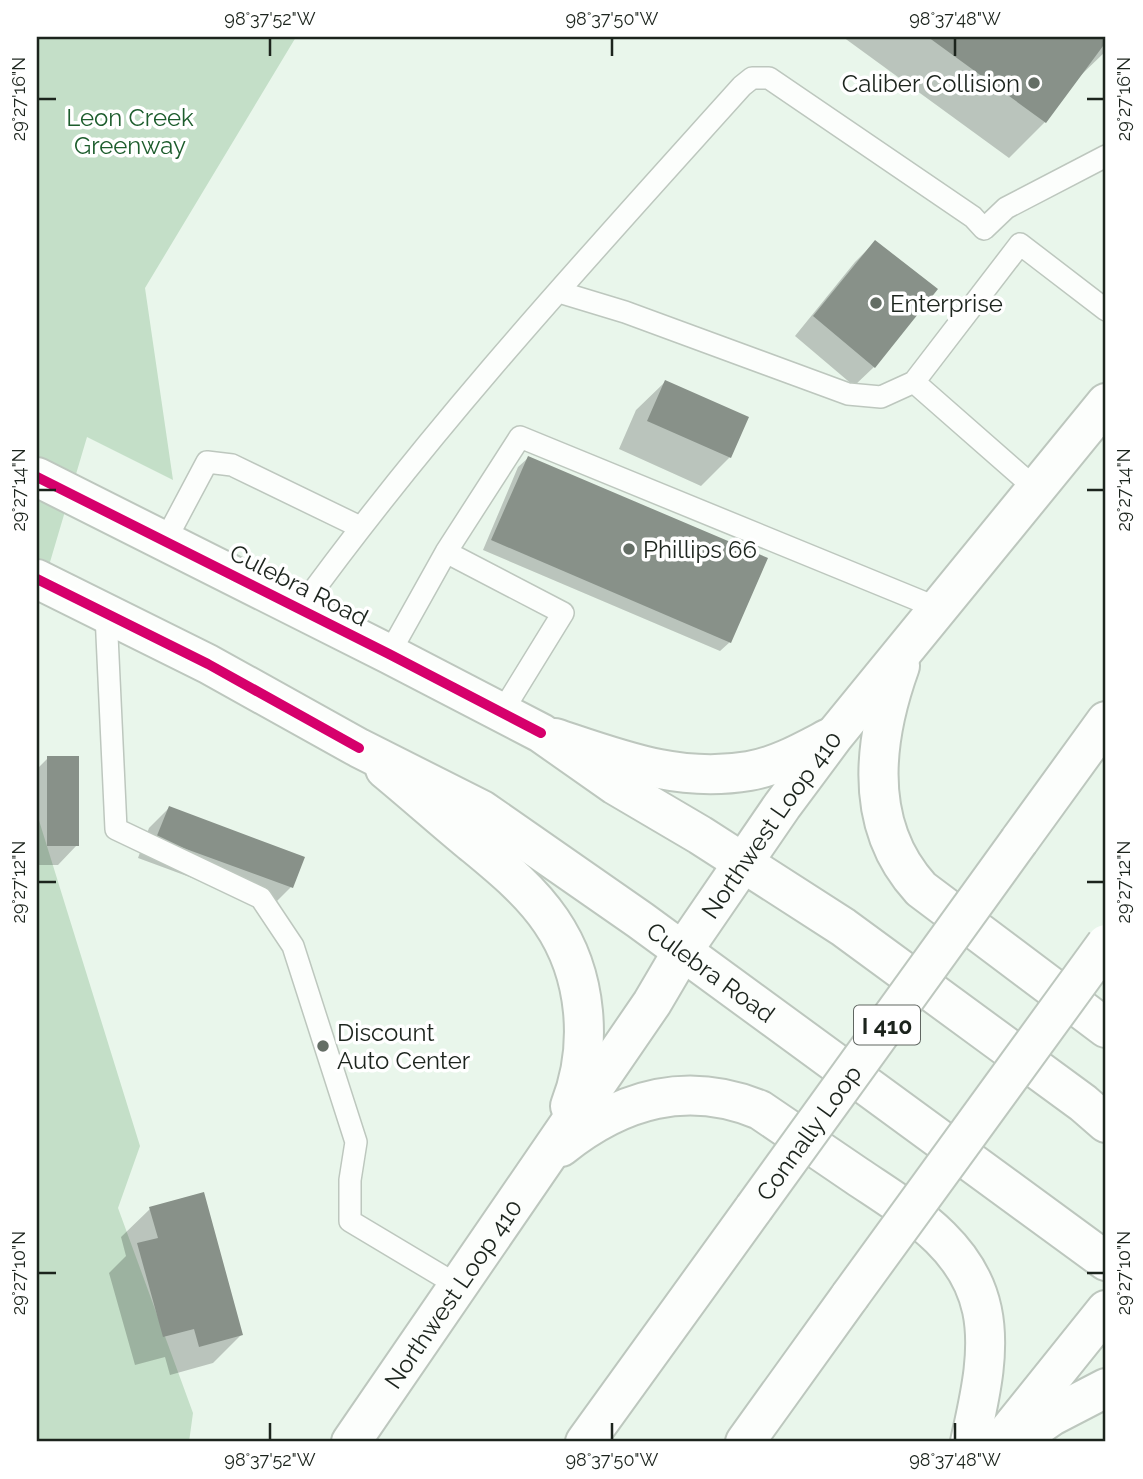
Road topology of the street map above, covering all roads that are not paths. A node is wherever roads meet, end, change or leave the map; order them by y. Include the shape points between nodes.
1 (1106, 156) edge
2 (984, 229) junction
3 (1020, 244) junction
4 (559, 292) junction
5 (1106, 310) edge
6 (914, 383) junction
7 (1106, 403) edge
8 (37, 477) edge
9 (1037, 489) junction
10 (360, 527) junction
11 (165, 541) junction
12 (446, 552) junction
13 (37, 579) edge
14 (300, 609) junction
15 (940, 609) junction
16 (106, 614) junction
17 (905, 651) junction
18 (389, 654) junction
19 (502, 712) junction
20 (1106, 721) edge
21 (541, 733) junction
22 (834, 736) junction
23 (359, 748) junction
24 (744, 863) junction
25 (1106, 944) edge
26 (682, 952) junction
27 (1106, 1028) edge
28 (1106, 1123) edge
29 (542, 1161) junction
30 (1106, 1261) edge
31 (457, 1285) junction
32 (1106, 1310) edge
33 (1106, 1388) edge
34 (351, 1442) edge
35 (585, 1442) edge
36 (745, 1442) edge
37 (970, 1442) edge
38 (1000, 1442) edge
39 (1014, 1442) edge

1 - 2 lane via 1006,208
2 - 3 lane
2 - 4 lane via 769,78 752,78
3 - 5 lane
3 - 6 lane
4 - 6 lane via 848,394 881,397
4 - 10 lane
6 - 9 lane
7 - 9 main road, Northwest Loop 410
8 - 11 main road, Culebra Road
9 - 15 main road, Northwest Loop 410
10 - 11 lane via 232,465 207,462
10 - 14 lane
11 - 14 main road, Culebra Road
12 - 15 lane via 520,437
12 - 18 lane
12 - 19 lane via 563,613
13 - 16 main road, Culebra Road
14 - 18 main road, Culebra Road
15 - 17 main road, Northwest Loop 410
16 - 23 main road, Culebra Road via 208,664
16 - 31 lane via 116,829 261,898 293,946 356,1142 350,1221
17 - 22 main road, Northwest Loop 410
17 - 27 main road via 882,731 878,781 881,814 900,862 921,889
18 - 19 main road, Culebra Road
19 - 21 main road, Culebra Road
20 - 35 main road, Connally Loop / I 410, bridge
21 - 22 main road via 645,766 700,776 774,764
21 - 24 main road, Culebra Road via 615,785
22 - 24 main road, Northwest Loop 410
23 - 26 main road, Culebra Road via 482,810
23 - 29 main road via 510,874 562,939 583,1002 584,1041 575,1092
24 - 26 main road, Northwest Loop 410
24 - 28 main road, Culebra Road via 843,926
25 - 36 main road, bridge
26 - 29 main road, Northwest Loop 410
26 - 30 main road, Culebra Road
29 - 31 main road, Northwest Loop 410
29 - 37 main road via 584,1130 655,1099 695,1094 738,1101 760,1111 920,1218 969,1275 982,1308 985,1332
31 - 34 main road, Northwest Loop 410
32 - 38 main road
33 - 39 main road

